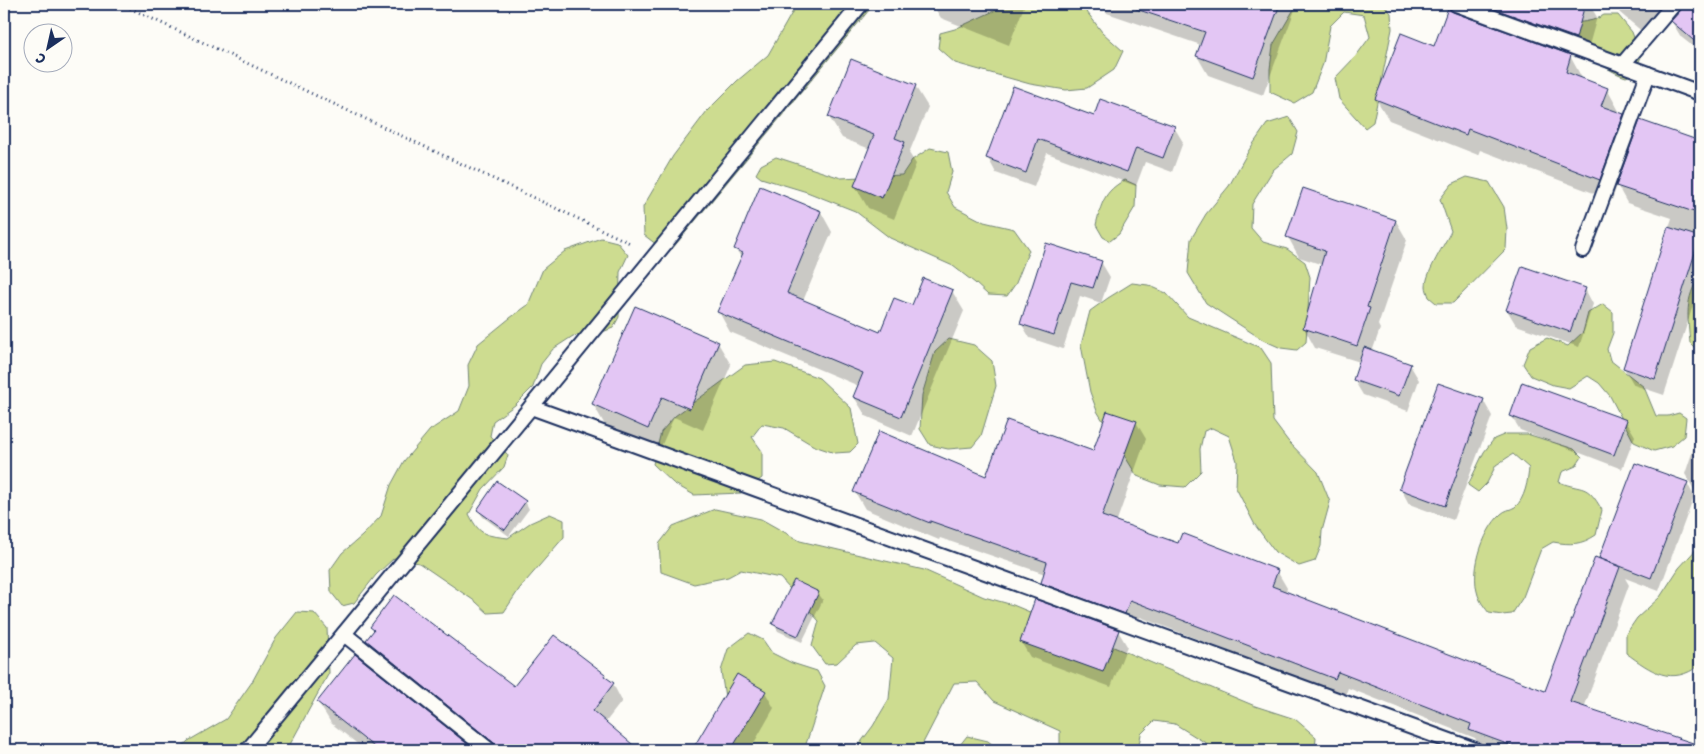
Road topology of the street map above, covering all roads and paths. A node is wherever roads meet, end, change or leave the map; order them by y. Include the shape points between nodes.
1 (121, 4) edge
2 (861, 4) edge
3 (1456, 4) edge
4 (1674, 4) edge
5 (1622, 65) junction
6 (1648, 74) junction
7 (1700, 93) edge
8 (1583, 250) dead end
9 (656, 255) junction
10 (531, 408) junction
11 (344, 634) junction
12 (248, 750) edge
13 (490, 750) edge
14 (1475, 750) edge

1 - 9 path
2 - 9 lane
3 - 5 lane
4 - 5 lane
5 - 6 lane
6 - 7 lane
6 - 8 lane
9 - 10 lane
10 - 11 lane
10 - 14 lane
11 - 12 lane
11 - 13 lane

